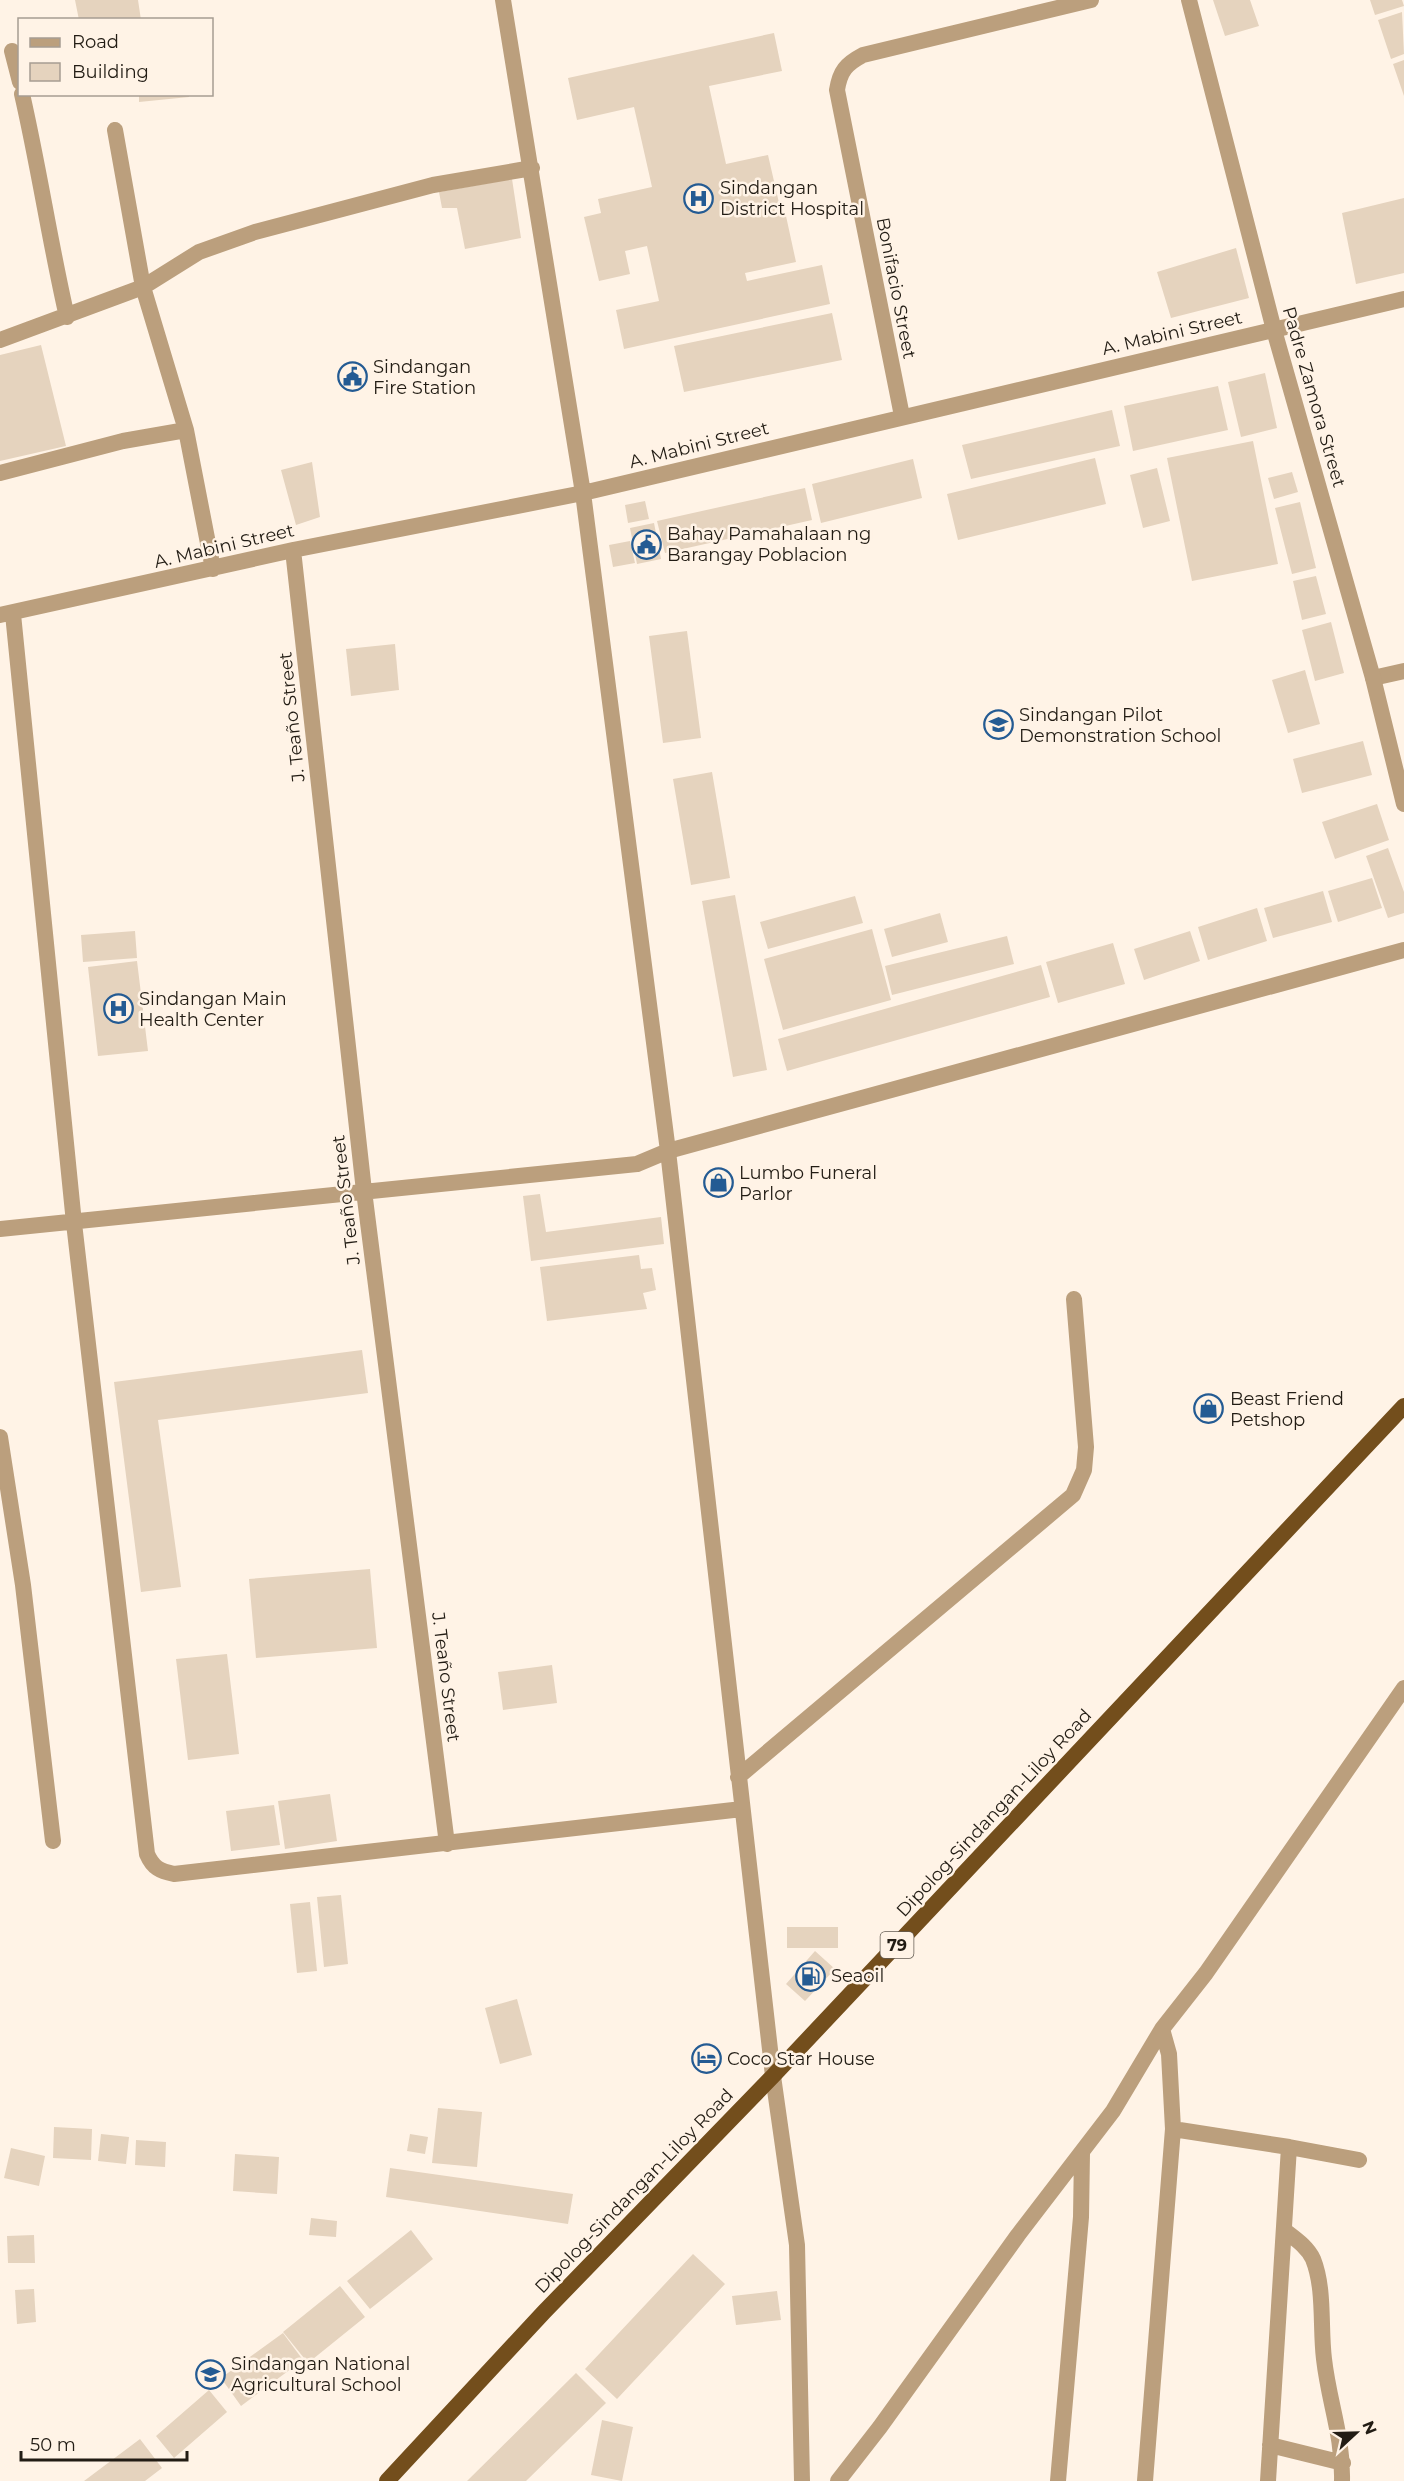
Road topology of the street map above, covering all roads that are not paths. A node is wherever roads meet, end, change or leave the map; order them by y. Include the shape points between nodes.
1 (503, 0) edge
2 (1091, 0) edge
3 (1189, 0) edge
4 (12, 51) dead end
5 (18, 74) edge
6 (22, 96) edge
7 (115, 130) dead end
8 (532, 168) junction
9 (143, 287) junction
10 (1404, 299) edge
11 (67, 317) junction
12 (1274, 330) junction
13 (0, 340) edge
14 (902, 416) junction
15 (186, 430) junction
16 (0, 473) edge
17 (584, 493) junction
18 (293, 550) junction
19 (213, 568) junction
20 (7, 614) edge
21 (1404, 671) edge
22 (1373, 678) junction
23 (1404, 804) edge
24 (1404, 950) edge
25 (668, 1151) junction
26 (364, 1191) junction
27 (74, 1223) junction
28 (0, 1229) edge
29 (1074, 1299) dead end
30 (1404, 1406) edge
31 (0, 1437) edge
32 (1404, 1688) edge
33 (738, 1778) junction
34 (741, 1809) junction
35 (53, 1841) dead end
36 (447, 1844) junction
37 (1162, 2029) junction
38 (773, 2076) junction
39 (1173, 2128) junction
40 (1289, 2147) junction
41 (1082, 2153) junction
42 (1359, 2160) dead end
43 (1284, 2230) junction
44 (1270, 2445) junction
45 (1343, 2463) junction
46 (387, 2481) edge
47 (802, 2481) edge
48 (838, 2481) edge
49 (1058, 2481) edge
50 (1145, 2481) edge
51 (1268, 2481) edge
52 (1342, 2481) edge

1 - 8 street
2 - 14 street, Bonifacio Street via 863,55 840,73 837,90
3 - 12 street, Padre Zamora Street
4 - 5 street
6 - 11 street
7 - 9 street
8 - 9 street via 433,185 255,232 198,252
8 - 17 street
9 - 11 street
9 - 15 street
10 - 12 street, A. Mabini Street
11 - 13 street
12 - 14 street, A. Mabini Street
12 - 22 street, Padre Zamora Street
14 - 17 street, A. Mabini Street
15 - 16 street via 123,441
15 - 19 street
17 - 18 street, A. Mabini Street
17 - 25 street
18 - 19 street, A. Mabini Street
18 - 26 street, J. Teaño Street
19 - 20 street, A. Mabini Street
20 - 27 street
21 - 22 street
22 - 23 street, Padre Zamora Street
24 - 25 street
25 - 26 street via 637,1164
25 - 33 street
26 - 27 street
26 - 36 street, J. Teaño Street
27 - 28 street
27 - 36 street via 151,1864 174,1874
29 - 33 street via 1086,1448 1084,1470 1073,1496
30 - 38 highway, Dipolog-Sindangan-Liloy Road / 79
31 - 35 street via 23,1585
32 - 37 street
33 - 34 street
34 - 36 street
34 - 38 street
37 - 39 street via 1169,2054
37 - 41 street via 1113,2111
38 - 46 highway, Dipolog-Sindangan-Liloy Road / 79
38 - 47 street via 797,2245
39 - 40 street
39 - 50 street
40 - 42 street
40 - 43 street
41 - 48 street
41 - 49 street via 1081,2217
43 - 44 street
43 - 45 street via 1312,2258 1318,2280 1324,2358
44 - 45 street
44 - 51 street
45 - 52 street

